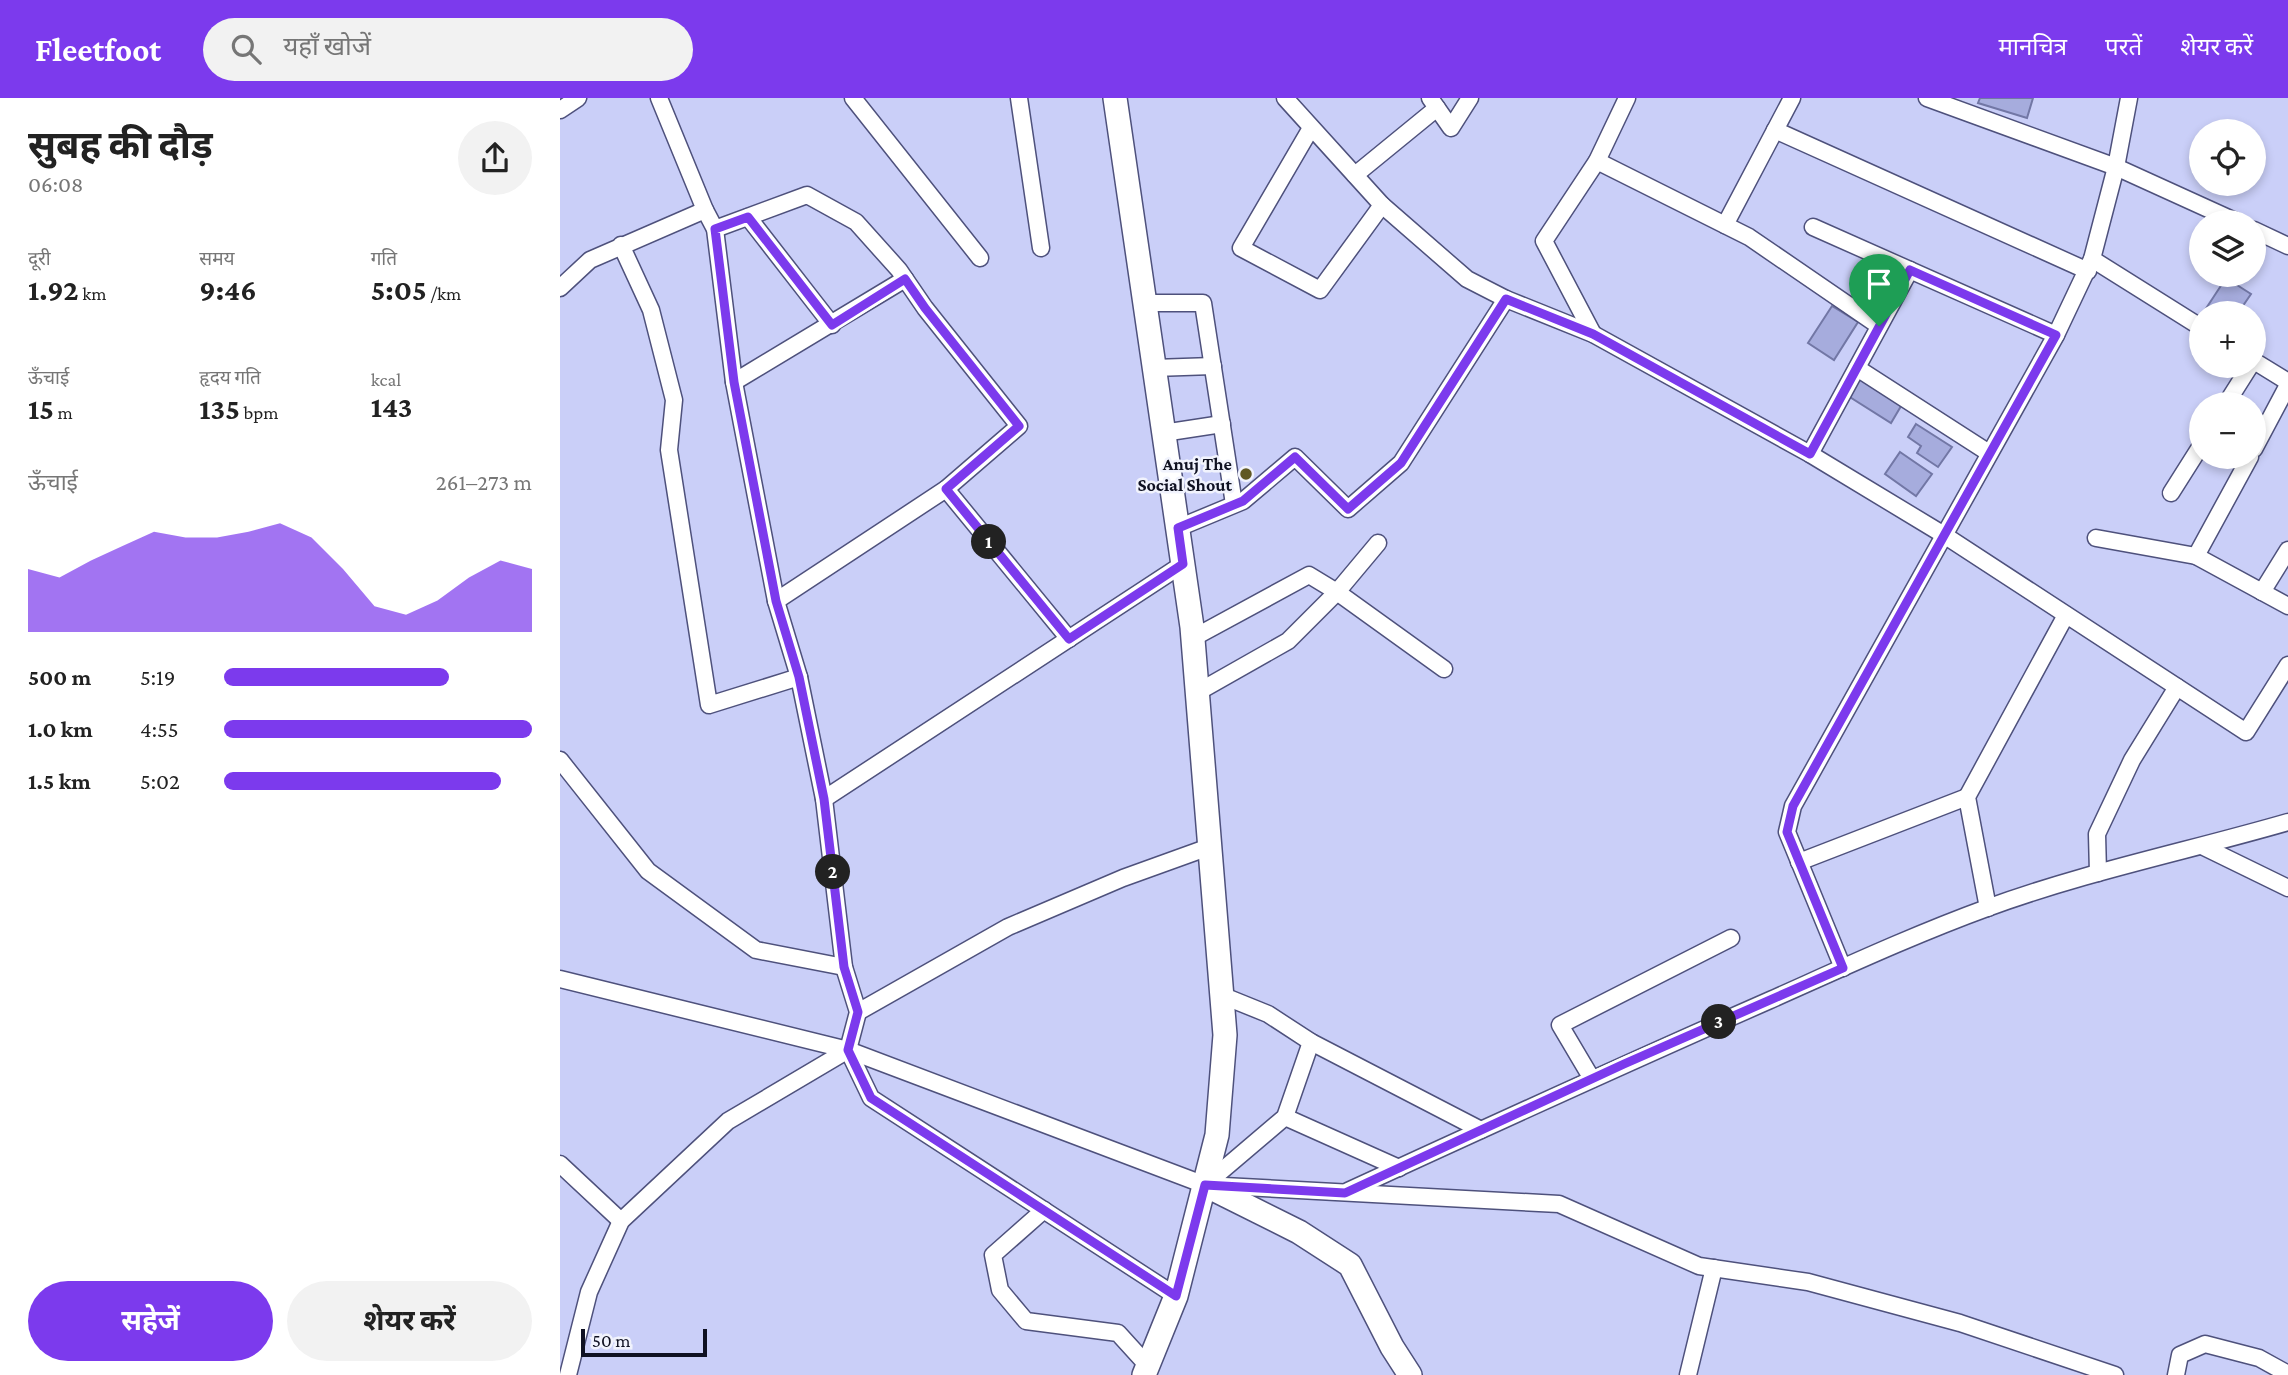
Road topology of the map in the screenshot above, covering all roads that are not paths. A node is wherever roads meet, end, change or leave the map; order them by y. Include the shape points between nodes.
1 (578, 98) edge
2 (659, 98) edge
3 (853, 98) edge
4 (1019, 98) edge
5 (1115, 98) edge
6 (1285, 98) edge
7 (1470, 98) edge
8 (1627, 98) edge
9 (1791, 98) edge
10 (1927, 98) edge
11 (2129, 98) edge
12 (1433, 103) edge
13 (560, 110) edge
14 (1311, 128) junction
15 (1775, 130) junction
16 (1597, 161) junction
17 (2116, 167) junction
18 (1355, 175) junction
19 (1382, 205) junction
20 (705, 210) junction
21 (2211, 210) edge
22 (748, 217) junction
23 (1725, 225) junction
24 (1813, 227) dead end
25 (715, 229) junction
26 (2266, 236) edge
27 (621, 245) junction
28 (2288, 246) edge
29 (1041, 248) dead end
30 (979, 258) dead end
31 (2090, 265) junction
32 (1910, 270) junction
33 (905, 279) junction
34 (560, 288) edge
35 (1506, 299) junction
36 (1144, 303) junction
37 (2189, 321) edge
38 (832, 325) junction
39 (1879, 326) junction
40 (1593, 334) junction
41 (2056, 335) junction
42 (1213, 366) junction
43 (1154, 368) junction
44 (1857, 368) junction
45 (2266, 369) edge
46 (734, 382) junction
47 (2288, 384) edge
48 (1222, 424) junction
49 (2266, 426) edge
50 (1163, 433) junction
51 (1989, 453) junction
52 (1810, 454) junction
53 (2189, 465) edge
54 (2243, 469) edge
55 (946, 489) junction
56 (2171, 493) dead end
57 (1234, 504) junction
58 (1178, 528) junction
59 (1944, 535) junction
60 (2096, 538) dead end
61 (1378, 543) dead end
62 (2288, 550) edge
63 (2196, 556) junction
64 (1183, 564) junction
65 (1337, 592) junction
66 (2262, 592) junction
67 (776, 601) junction
68 (2288, 606) edge
69 (2066, 615) junction
70 (1193, 638) junction
71 (1069, 639) junction
72 (2288, 665) edge
73 (1444, 669) dead end
74 (799, 677) junction
75 (2177, 687) junction
76 (1198, 692) junction
77 (560, 760) edge
78 (1967, 797) junction
79 (824, 799) junction
80 (2288, 822) edge
81 (1209, 847) junction
82 (2204, 847) junction
83 (1799, 862) junction
84 (2098, 873) junction
85 (2288, 888) edge
86 (1988, 908) junction
87 (1731, 938) dead end
88 (844, 967) junction
89 (1843, 968) junction
90 (562, 984) edge
91 (1221, 995) junction
92 (858, 1012) junction
93 (1311, 1042) junction
94 (848, 1050) junction
95 (1592, 1079) junction
96 (1285, 1117) junction
97 (1481, 1130) junction
98 (560, 1164) edge
99 (1399, 1168) junction
100 (1205, 1185) junction
101 (1345, 1193) junction
102 (1044, 1210) junction
103 (621, 1221) junction
104 (1714, 1268) junction
105 (1176, 1296) junction
106 (1146, 1371) edge
107 (2288, 1374) edge
108 (568, 1375) edge
109 (1410, 1375) edge
110 (1688, 1375) edge
111 (2115, 1375) edge
112 (2176, 1375) edge

1 - 13 street
2 - 20 street
3 - 30 street
4 - 29 street
5 - 36 street
6 - 14 street
7 - 12 street via 1451,128
8 - 16 street
9 - 15 street
10 - 17 street
11 - 17 street
12 - 18 street
14 - 18 street
14 - 19 street via 1241,248 1320,290
15 - 23 street
15 - 31 street
16 - 23 street
16 - 40 street via 1544,241
17 - 21 street
17 - 31 street
18 - 19 street
19 - 35 street via 1467,279
20 - 25 street
20 - 27 street
22 - 25 street
22 - 33 street via 807,195 856,222
22 - 38 street
23 - 39 street
24 - 32 street
25 - 46 street
26 - 28 street
27 - 34 street via 590,260
27 - 74 street via 651,310 674,400 669,450 709,705
31 - 37 street
31 - 41 street
32 - 39 street
32 - 41 street
33 - 38 street
33 - 55 street via 1019,426
35 - 40 street
35 - 57 street via 1401,463 1348,509 1295,457
36 - 42 street via 1203,303
36 - 43 street
38 - 46 street
39 - 44 street
40 - 52 street
41 - 51 street
42 - 43 street
42 - 48 street
43 - 50 street
44 - 51 street
44 - 52 street
45 - 47 street
46 - 67 street
47 - 49 street
48 - 50 street
48 - 57 street
50 - 58 street
51 - 59 street
52 - 59 street
53 - 56 street
54 - 63 street
55 - 67 street
55 - 71 street
57 - 58 street
58 - 64 street
59 - 69 street
59 - 83 street via 1793,806 1787,832
60 - 63 street
61 - 65 street
62 - 66 street
63 - 66 street
64 - 70 street
64 - 71 street
65 - 70 street via 1309,575
65 - 73 street
65 - 76 street via 1289,642
66 - 68 street
67 - 74 street
69 - 75 street
69 - 78 street
70 - 76 street
71 - 79 street
72 - 75 street via 2246,732
74 - 79 street
75 - 84 street via 2132,760 2097,834
76 - 81 street
77 - 88 street via 648,871 756,950
78 - 83 street
78 - 86 street
79 - 88 street
80 - 82 street
81 - 91 street
81 - 92 street via 1123,877 1008,928
82 - 84 street
82 - 85 street
83 - 89 street
84 - 86 street
86 - 89 street
87 - 95 street via 1560,1025
88 - 92 street
89 - 95 street
90 - 94 street
91 - 93 street via 1268,1014
91 - 100 street via 1224,1035 1217,1135
92 - 94 street
93 - 96 street
93 - 97 street
94 - 100 street
94 - 102 street via 871,1098
94 - 103 street via 728,1121
95 - 97 street
96 - 99 street
96 - 100 street
97 - 99 street
98 - 103 street
99 - 101 street
100 - 101 street
100 - 105 street
100 - 109 street via 1350,1265
101 - 104 street via 1559,1204 1699,1266
102 - 105 street
102 - 106 street via 993,1255 1000,1290 1026,1321 1118,1333
103 - 108 street via 589,1292
104 - 110 street
104 - 111 street via 1821,1285 1960,1323
105 - 106 street
107 - 112 street via 2259,1357 2205,1344 2180,1355

